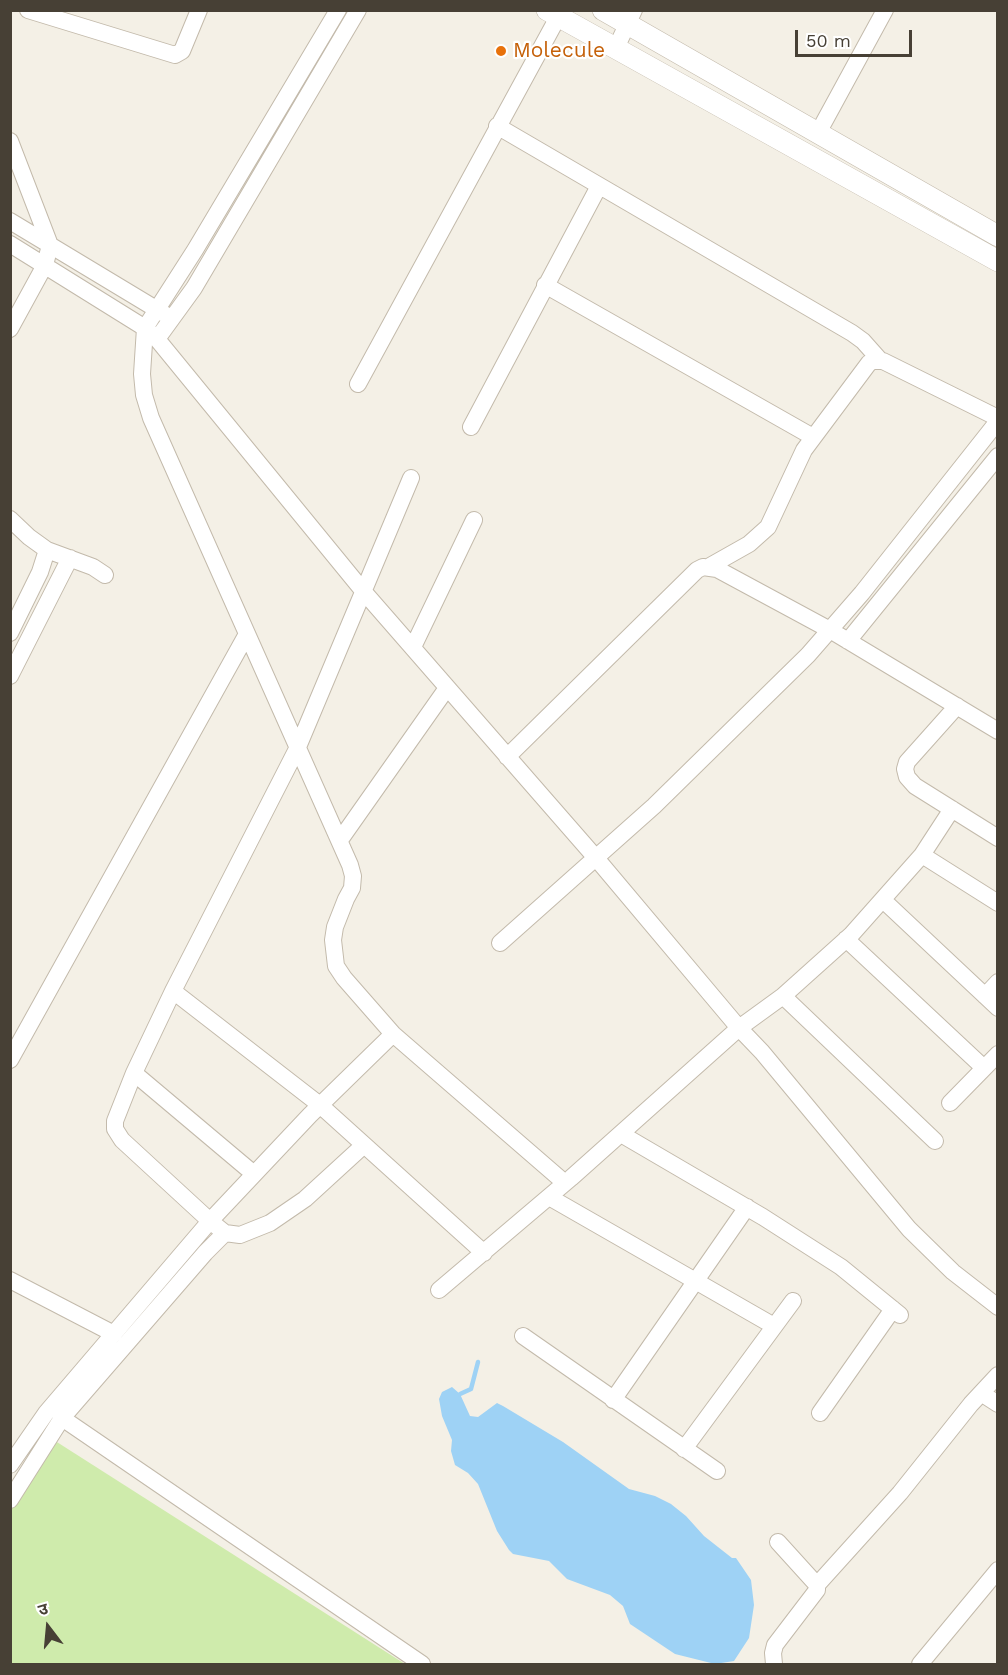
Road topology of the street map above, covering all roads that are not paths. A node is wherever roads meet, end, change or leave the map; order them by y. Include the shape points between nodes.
1 (28, 10) edge
2 (199, 10) edge
3 (338, 10) edge
4 (358, 10) edge
5 (603, 10) edge
6 (885, 10) edge
7 (552, 14) edge
8 (631, 17) edge
9 (616, 48) junction
10 (497, 126) junction
11 (818, 133) junction
12 (10, 141) edge
13 (15, 162) edge
14 (599, 186) junction
15 (10, 221) edge
16 (998, 236) edge
17 (10, 244) edge
18 (50, 245) junction
19 (998, 261) edge
20 (45, 265) junction
21 (545, 285) junction
22 (157, 309) junction
23 (172, 318) junction
24 (10, 328) edge
25 (151, 333) junction
26 (879, 359) junction
27 (358, 384) dead end
28 (998, 419) edge
29 (471, 428) dead end
30 (813, 437) junction
31 (998, 456) edge
32 (411, 478) dead end
33 (10, 519) edge
34 (474, 520) dead end
35 (48, 550) junction
36 (70, 558) junction
37 (710, 566) junction
38 (105, 575) dead end
39 (364, 592) junction
40 (830, 630) junction
41 (10, 633) edge
42 (247, 634) junction
43 (848, 642) junction
44 (413, 647) junction
45 (10, 676) edge
46 (447, 688) junction
47 (957, 706) junction
48 (997, 729) edge
49 (298, 747) junction
50 (507, 758) junction
51 (952, 809) junction
52 (998, 838) edge
53 (340, 840) junction
54 (922, 855) junction
55 (596, 858) junction
56 (883, 900) junction
57 (998, 903) edge
58 (846, 939) junction
59 (500, 943) dead end
60 (998, 982) edge
61 (173, 991) junction
62 (783, 996) junction
63 (984, 996) junction
64 (998, 1008) edge
65 (739, 1028) junction
66 (393, 1034) junction
67 (998, 1054) edge
68 (10, 1060) edge
69 (984, 1068) junction
70 (134, 1073) junction
71 (950, 1103) dead end
72 (320, 1105) junction
73 (621, 1134) junction
74 (935, 1141) dead end
75 (364, 1145) junction
76 (254, 1174) junction
77 (565, 1184) junction
78 (549, 1197) junction
79 (747, 1207) junction
80 (210, 1221) junction
81 (225, 1233) junction
82 (484, 1253) junction
83 (696, 1280) junction
84 (10, 1281) edge
85 (440, 1290) dead end
86 (793, 1301) dead end
87 (998, 1307) edge
88 (774, 1326) junction
89 (114, 1334) junction
90 (523, 1336) dead end
91 (998, 1376) edge
92 (981, 1393) junction
93 (613, 1400) junction
94 (998, 1404) edge
95 (820, 1413) dead end
96 (62, 1418) junction
97 (18, 1439) edge
98 (684, 1449) junction
99 (10, 1465) edge
100 (717, 1471) dead end
101 (10, 1500) edge
102 (778, 1542) dead end
103 (998, 1570) edge
104 (817, 1585) junction
105 (422, 1665) edge
106 (774, 1665) edge
107 (920, 1665) edge

1 - 2 street via 175,55 182,51
3 - 22 street
4 - 23 street via 194,288
5 - 8 street
6 - 11 street
7 - 9 street
7 - 10 street
8 - 9 street
8 - 11 street
9 - 19 street
10 - 14 street
10 - 27 street
11 - 16 street
12 - 13 street
13 - 18 street
14 - 21 street
14 - 26 street via 852,333
15 - 18 street
17 - 20 street
18 - 20 street
18 - 22 street
20 - 24 street
20 - 25 street
21 - 29 street
21 - 30 street
22 - 23 street
22 - 25 street
23 - 25 street
25 - 39 street
25 - 42 street via 142,374 151,418
26 - 28 street
26 - 30 street via 869,363
28 - 40 street
30 - 37 street via 795,466 768,527
31 - 43 street
32 - 39 street
33 - 35 street
34 - 44 street
35 - 36 street
35 - 41 street
36 - 38 street
36 - 45 street
37 - 40 street
37 - 50 street via 697,570
39 - 44 street
39 - 49 street
40 - 43 street
40 - 55 street
42 - 49 street
42 - 68 street
43 - 47 street
44 - 46 street
46 - 50 street
46 - 53 street
47 - 48 street
47 - 51 street via 905,769 915,786
49 - 53 street
49 - 61 street
50 - 55 street
51 - 52 street
51 - 54 street
53 - 66 street via 353,876 333,940 336,966
54 - 56 street
54 - 57 street
55 - 59 street
55 - 65 street
56 - 58 street
56 - 63 street
58 - 62 street
58 - 69 street
60 - 63 street
61 - 70 street
61 - 72 street
62 - 65 street
62 - 74 street
63 - 64 street
65 - 73 street
65 - 87 street via 909,1229 953,1272
66 - 72 street
66 - 77 street
67 - 69 street
69 - 71 street
70 - 76 street
70 - 80 street via 115,1121 118,1135
72 - 75 street
72 - 76 street
73 - 77 street
73 - 79 street
75 - 81 street via 305,1199 270,1223 240,1235
75 - 82 street
76 - 80 street
77 - 78 street
78 - 82 street
78 - 83 street
79 - 83 street
79 - 95 street via 841,1267 897,1312
80 - 81 street
80 - 89 street
81 - 96 street
82 - 85 street
83 - 88 street
83 - 93 street
84 - 89 street
86 - 88 street
88 - 98 street
89 - 97 street via 46,1413
90 - 93 street
91 - 92 street
92 - 94 street
92 - 104 street via 900,1493
93 - 98 street
96 - 101 street
96 - 105 street
97 - 99 street
98 - 100 street
102 - 104 street
103 - 107 street
104 - 106 street via 776,1645

